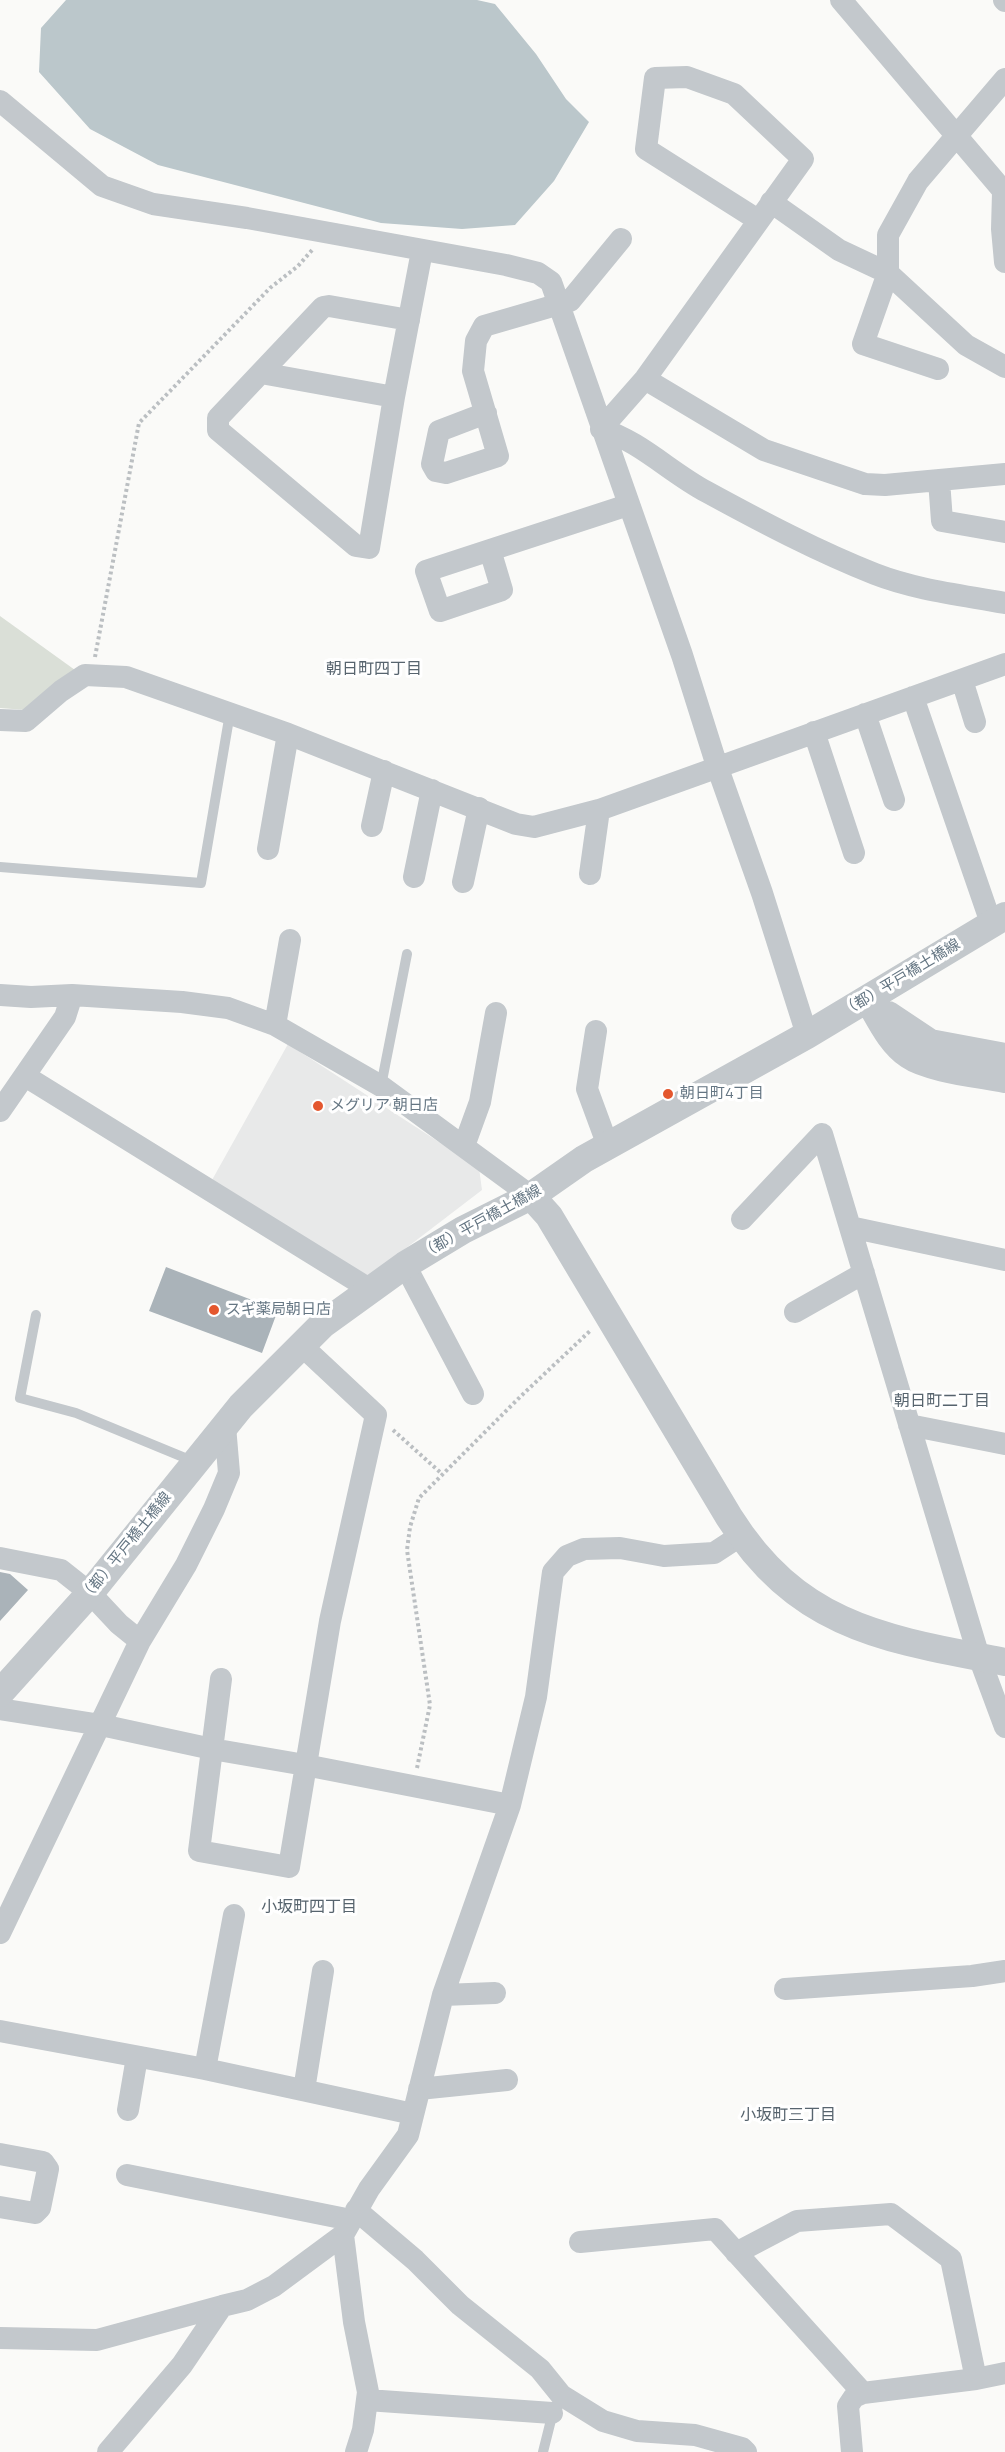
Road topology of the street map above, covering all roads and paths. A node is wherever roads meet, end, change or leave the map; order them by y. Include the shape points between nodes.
1 (842, 0) edge
2 (1005, 79) edge
3 (0, 101) edge
4 (956, 135) junction
5 (1004, 193) edge
6 (771, 202) junction
7 (758, 220) junction
8 (318, 231) junction
9 (621, 238) dead end
10 (422, 250) junction
11 (1005, 262) edge
12 (888, 273) junction
13 (558, 303) junction
14 (409, 320) junction
15 (1005, 367) edge
16 (938, 369) dead end
17 (261, 373) junction
18 (645, 379) junction
19 (394, 397) junction
20 (486, 413) dead end
21 (601, 429) junction
22 (1005, 474) edge
23 (939, 480) junction
24 (628, 505) junction
25 (1005, 532) edge
26 (490, 550) dead end
27 (1005, 603) edge
28 (1005, 664) edge
29 (93, 675) junction
30 (962, 680) junction
31 (913, 697) junction
32 (230, 712) junction
33 (865, 714) junction
34 (0, 720) edge
35 (975, 722) dead end
36 (814, 732) junction
37 (288, 734) junction
38 (717, 766) junction
39 (384, 771) junction
40 (432, 790) junction
41 (894, 800) dead end
42 (479, 808) junction
43 (599, 810) junction
44 (372, 826) dead end
45 (268, 849) dead end
46 (854, 853) dead end
47 (0, 867) edge
48 (590, 874) dead end
49 (414, 877) dead end
50 (463, 882) dead end
51 (998, 919) edge
52 (291, 939) dead end
53 (407, 954) dead end
54 (0, 995) edge
55 (72, 995) junction
56 (868, 999) junction
57 (496, 1013) dead end
58 (275, 1025) junction
59 (596, 1031) dead end
60 (807, 1035) junction
61 (1005, 1057) edge
62 (26, 1076) junction
63 (1005, 1079) edge
64 (381, 1086) junction
65 (0, 1111) edge
66 (464, 1146) junction
67 (608, 1146) junction
68 (531, 1196) junction
69 (742, 1219) dead end
70 (850, 1227) junction
71 (1005, 1260) edge
72 (405, 1265) junction
73 (864, 1273) junction
74 (371, 1290) junction
75 (795, 1312) dead end
76 (36, 1315) dead end
77 (598, 1323) dead end
78 (301, 1345) junction
79 (473, 1394) dead end
80 (376, 1414) junction
81 (909, 1425) junction
82 (225, 1426) junction
83 (1005, 1444) edge
84 (195, 1462) junction
85 (442, 1474) junction
86 (740, 1536) junction
87 (0, 1558) edge
88 (90, 1593) junction
89 (140, 1641) junction
90 (992, 1660) edge
91 (221, 1679) dead end
92 (0, 1693) edge
93 (0, 1709) edge
94 (101, 1725) junction
95 (1005, 1727) edge
96 (212, 1749) junction
97 (305, 1765) junction
98 (414, 1786) junction
99 (510, 1805) junction
100 (234, 1915) dead end
101 (0, 1932) edge
102 (323, 1971) dead end
103 (1005, 1971) edge
104 (785, 1989) dead end
105 (495, 1993) dead end
106 (443, 1995) junction
107 (0, 2031) edge
108 (137, 2057) junction
109 (205, 2069) junction
110 (507, 2080) dead end
111 (419, 2088) junction
112 (304, 2090) junction
113 (128, 2110) dead end
114 (413, 2114) junction
115 (0, 2154) edge
116 (127, 2175) dead end
117 (0, 2207) edge
118 (350, 2222) junction
119 (580, 2242) dead end
120 (736, 2253) junction
121 (222, 2306) junction
122 (0, 2338) edge
123 (1005, 2373) edge
124 (976, 2379) junction
125 (863, 2393) junction
126 (367, 2400) junction
127 (557, 2404) junction
128 (656, 2432) junction
129 (108, 2452) edge
130 (356, 2452) edge
131 (543, 2452) edge
132 (670, 2452) edge
133 (746, 2452) edge
134 (852, 2452) edge

1 - 4 street
2 - 4 street
3 - 8 street via 102,186 153,204
4 - 5 street
4 - 12 street via 918,181 888,235
5 - 11 street
6 - 7 street
6 - 7 street via 803,159 734,94 687,76 655,78 646,149
6 - 12 street via 839,250
7 - 18 street
8 - 10 street
8 - 29 path via 313,251 270,288 139,423
9 - 13 street via 570,301
10 - 13 street via 538,273 551,282
10 - 14 street
12 - 15 street via 966,345
12 - 16 street via 863,344
13 - 20 street via 484,326 476,340 473,371
13 - 21 street
14 - 17 street via 323,307
14 - 19 street
17 - 19 street
17 - 19 street via 218,418 218,430 356,546 369,548
18 - 21 street
18 - 23 street via 764,450 865,484
21 - 24 street
21 - 27 street via 618,434 690,483 780,532 877,575
22 - 23 street
23 - 25 street via 942,522
24 - 26 street
24 - 38 street
28 - 30 street
29 - 32 street via 126,676
29 - 34 street via 85,675 61,691 26,721
30 - 31 street
30 - 35 street
31 - 33 street
31 - 51 street
32 - 37 street
32 - 47 lane via 201,883
33 - 36 street
33 - 41 street
36 - 38 street
36 - 46 street
37 - 39 street
37 - 45 street
38 - 43 street
38 - 60 street
39 - 40 street
39 - 44 street
40 - 42 street
40 - 49 street
42 - 43 street via 516,825 534,827
42 - 50 street
43 - 48 street
51 - 56 street, （都）平戸橋土橋線
52 - 58 street
53 - 64 lane
54 - 55 street
55 - 58 street via 228,1008
55 - 62 street via 65,1017
56 - 60 street, （都）平戸橋土橋線
56 - 61 street via 898,1024 930,1043
56 - 63 street via 889,1035 910,1056 926,1063
57 - 66 street via 480,1102
58 - 64 street
59 - 67 street via 587,1089
60 - 67 street, （都）平戸橋土橋線
62 - 65 street
62 - 74 street
64 - 66 street
66 - 68 street
67 - 68 street, （都）平戸橋土橋線
68 - 72 street, （都）平戸橋土橋線
68 - 86 street via 549,1216
69 - 70 street via 822,1134
70 - 71 street
70 - 73 street
72 - 74 street, （都）平戸橋土橋線
72 - 79 street
73 - 75 street
73 - 81 street
74 - 78 street, （都）平戸橋土橋線
76 - 84 lane via 20,1398 76,1413
77 - 85 path
78 - 80 street
78 - 82 street, （都）平戸橋土橋線
80 - 85 path
80 - 97 street via 330,1621
81 - 83 street
81 - 90 street
82 - 84 street, （都）平戸橋土橋線
82 - 89 street via 229,1473 186,1565
84 - 88 street, （都）平戸橋土橋線
85 - 98 path via 419,1498 407,1550 430,1705
86 - 90 street via 782,1580 834,1617 891,1640
86 - 99 street via 714,1553 664,1556 620,1548 584,1549 567,1556 552,1572 536,1697
87 - 88 street via 60,1570
88 - 89 street
88 - 92 street, （都）平戸橋土橋線
89 - 94 street
90 - 95 street
91 - 96 street
93 - 94 street
94 - 96 street
94 - 101 street
96 - 97 street
96 - 97 street via 199,1851 289,1867
97 - 98 street
98 - 99 street
99 - 106 street
100 - 109 street
102 - 112 street
103 - 104 street
105 - 106 street
106 - 111 street
107 - 108 street
108 - 109 street
108 - 113 street
109 - 112 street
110 - 111 street
111 - 114 street
112 - 114 street
114 - 118 street via 408,2135 369,2188
115 - 117 street via 43,2162 48,2169 40,2208 35,2213
116 - 118 street
118 - 121 street via 274,2286 247,2300
118 - 126 street via 354,2322
118 - 127 street via 415,2260 460,2305 540,2369
119 - 120 street via 715,2229
120 - 124 street via 797,2221 891,2214 951,2259
120 - 125 street
121 - 122 street via 97,2340
121 - 129 street via 182,2365
123 - 124 street
124 - 125 street
125 - 134 street via 848,2406
126 - 127 street
126 - 130 street
127 - 128 street via 637,2431
127 - 131 lane
128 - 132 street
128 - 133 street via 695,2435

